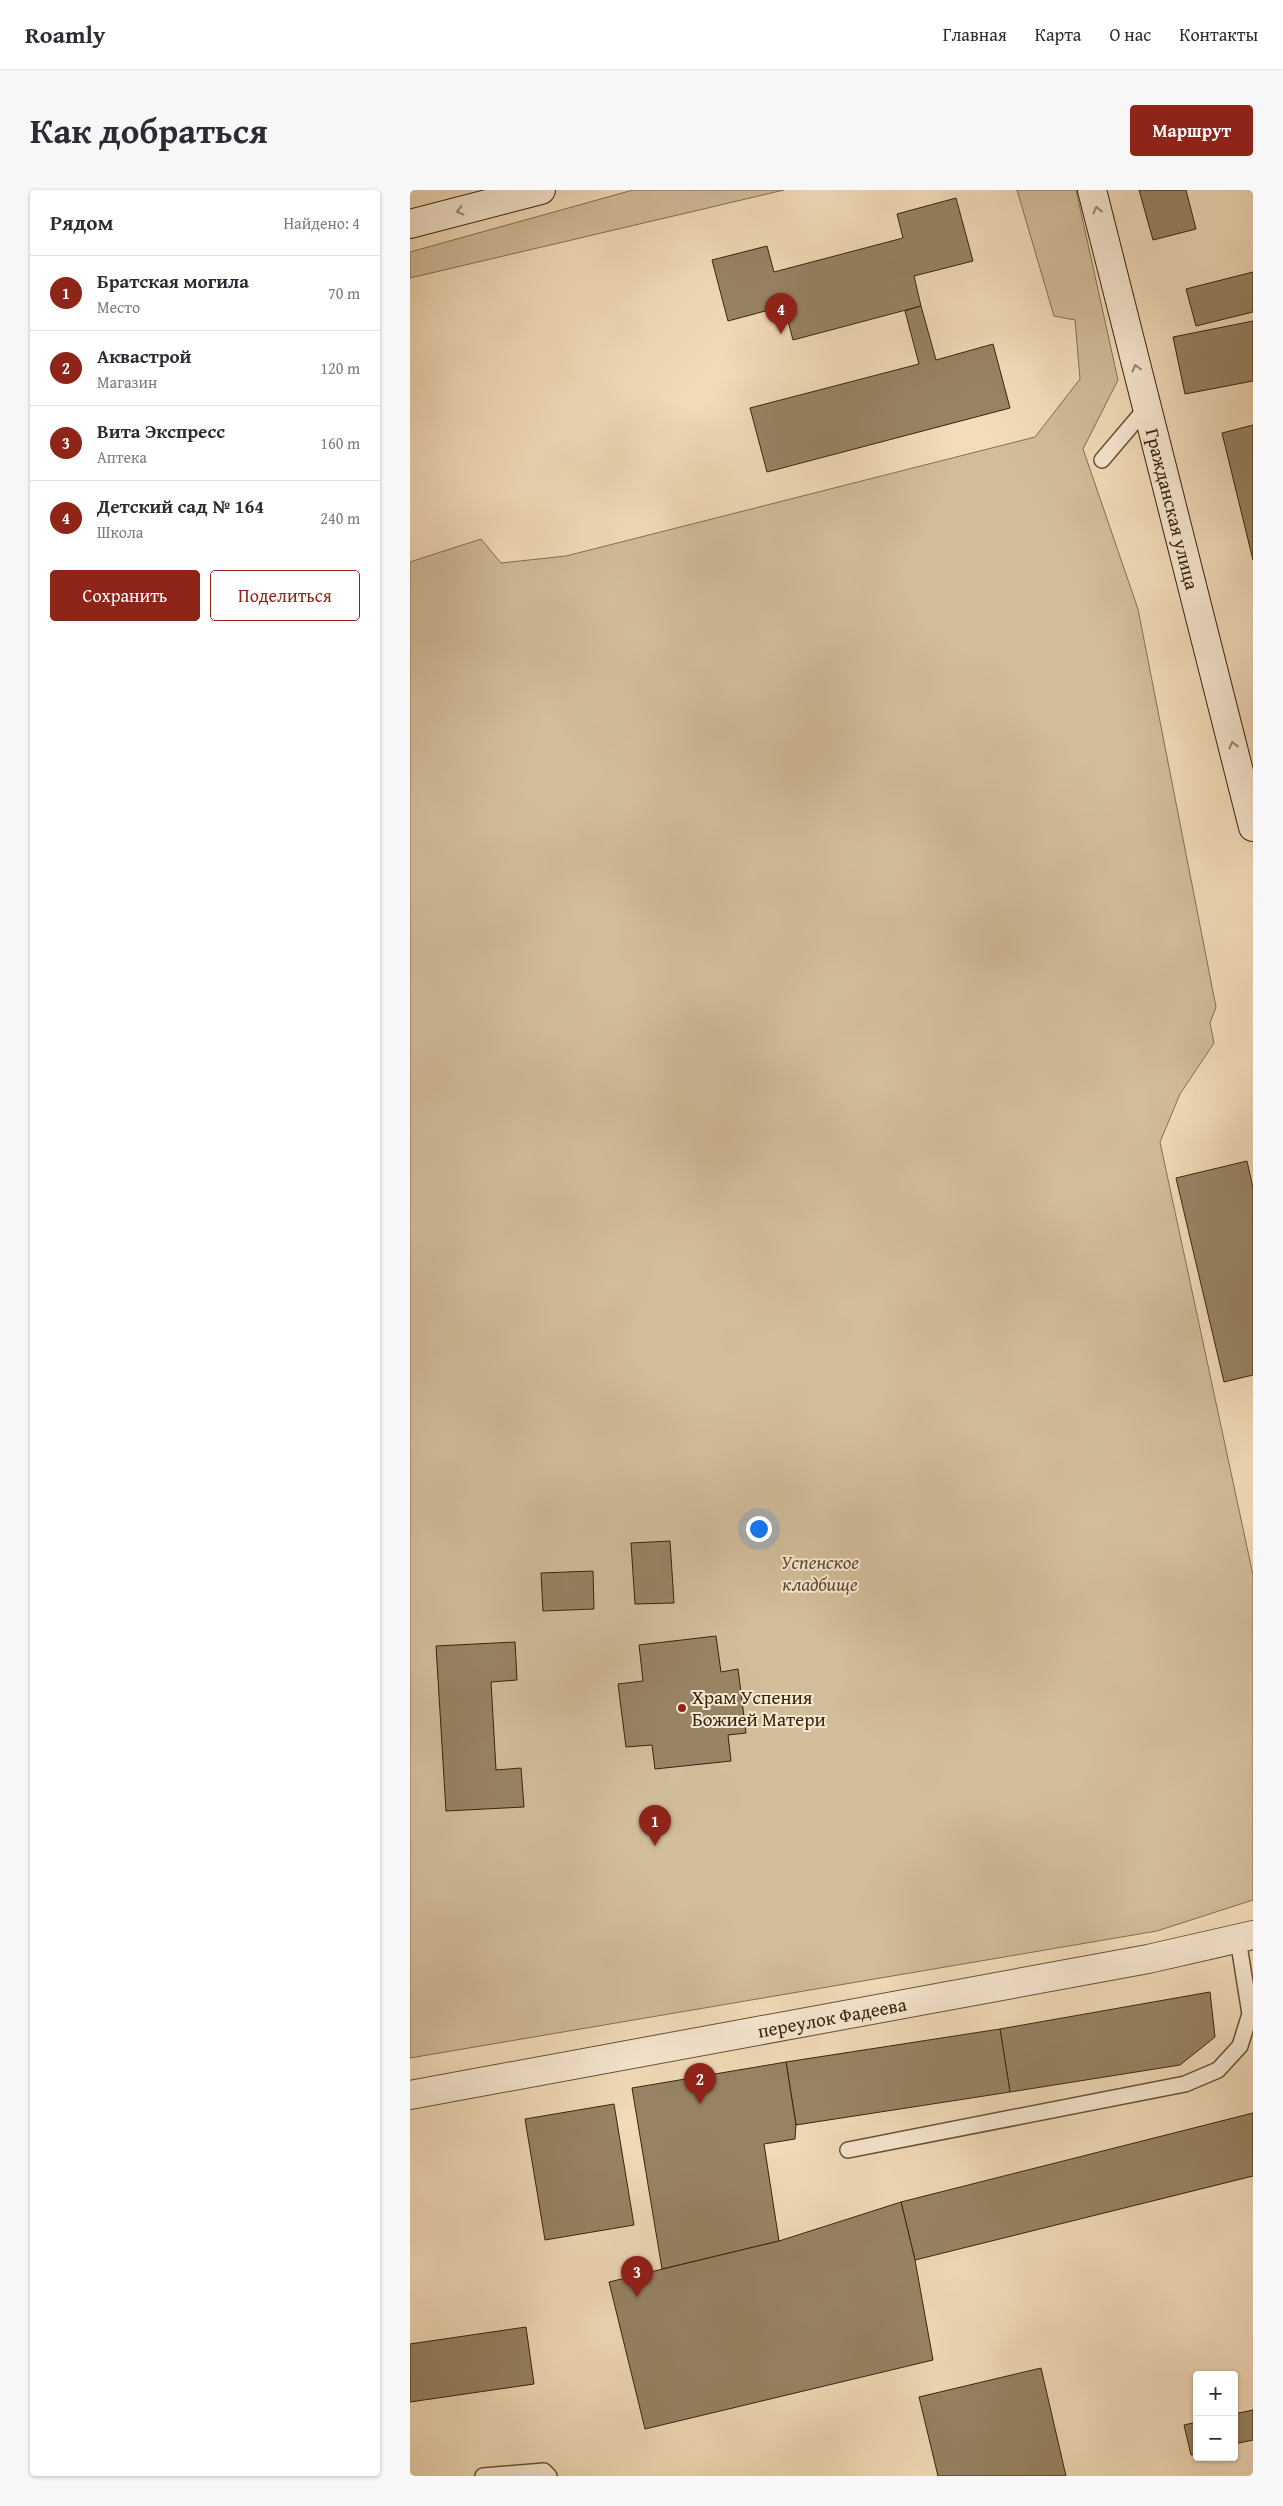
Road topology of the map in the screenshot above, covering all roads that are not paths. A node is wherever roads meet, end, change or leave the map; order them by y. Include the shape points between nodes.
1 (542, 190) edge
2 (1092, 190) edge
3 (410, 224) edge
4 (1147, 407) junction
5 (1102, 460) dead end
6 (1253, 827) edge
7 (1245, 1937) edge
8 (410, 2095) edge
9 (848, 2150) dead end
10 (483, 2476) edge
11 (549, 2476) edge

1 -> 3 street
4 -> 2 street, Гражданская улица
4 - 5 lane
6 -> 4 street, Гражданская улица
7 - 8 street, переулок Фадеева via 1148,1959
7 - 9 lane via 1250,2014 1240,2046 1218,2070 1185,2084
10 - 11 lane via 544,2471

